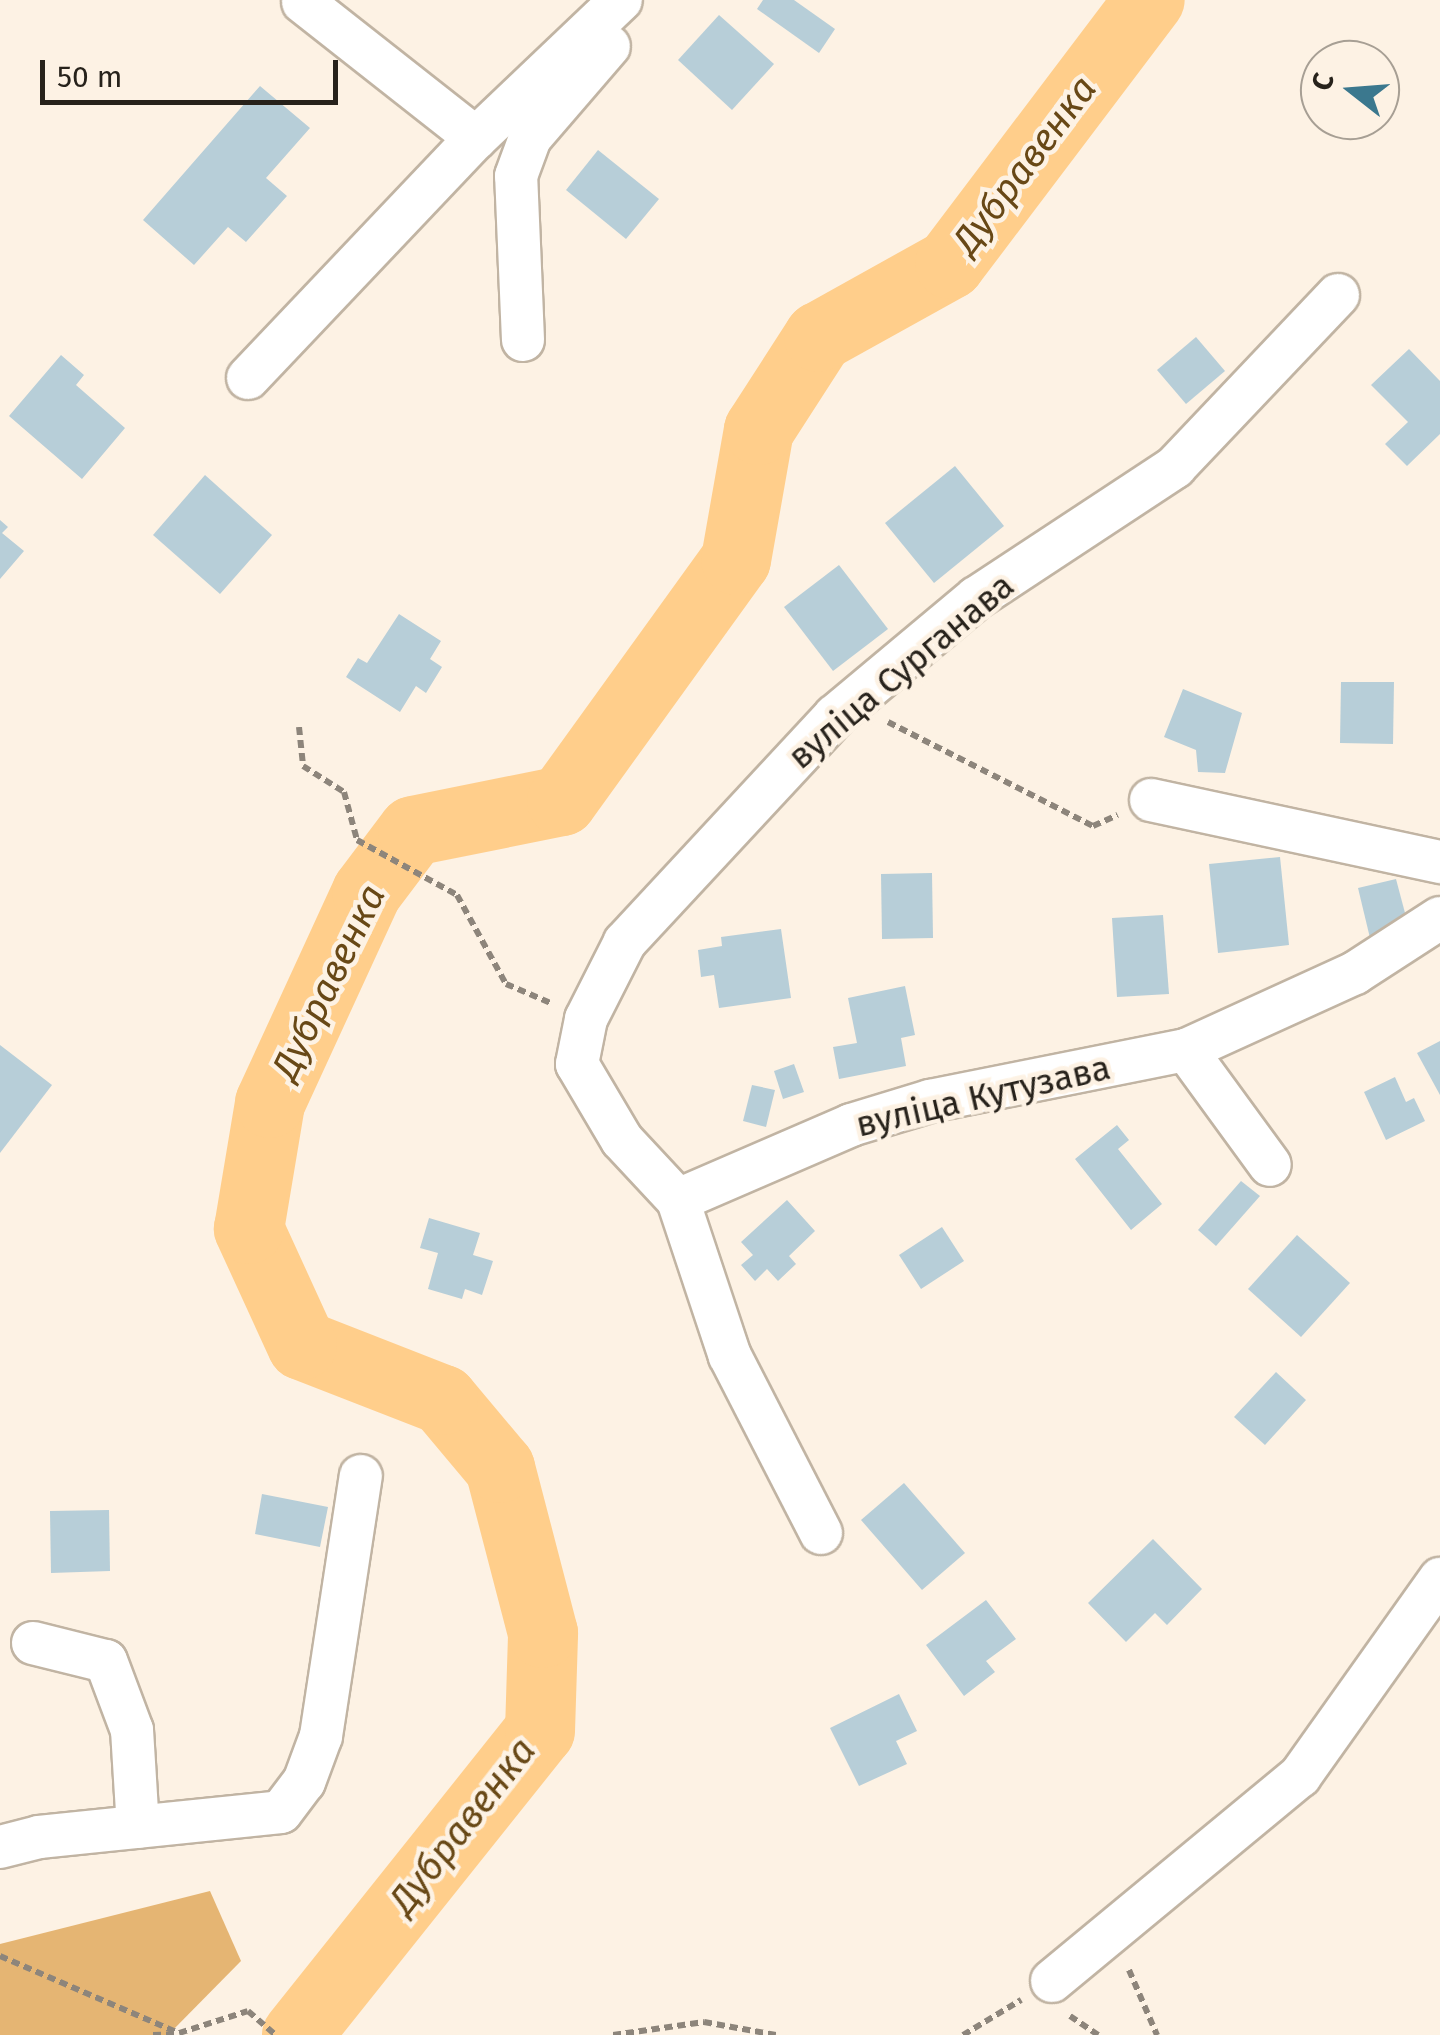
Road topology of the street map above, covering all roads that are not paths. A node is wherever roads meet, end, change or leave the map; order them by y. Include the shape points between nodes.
1 (621, 0) edge
2 (638, 0) edge
3 (303, 2) edge
4 (476, 138) junction
5 (1338, 295) dead end
6 (523, 340) dead end
7 (248, 378) dead end
8 (1152, 800) road end
9 (1440, 862) edge
10 (1440, 918) edge
11 (1186, 1050) junction
12 (1270, 1165) dead end
13 (678, 1200) junction
14 (361, 1476) dead end
15 (821, 1533) dead end
16 (1440, 1579) edge
17 (33, 1644) dead end
18 (138, 1826) junction
19 (0, 1847) edge
20 (1052, 1981) road end

1 - 4 street
2 - 6 street via 633,18 530,138 516,176
3 - 4 street
4 - 7 street
5 - 13 street, вуліца Сурганава via 1175,466 976,598 851,703 625,942 586,1018 576,1064 622,1140
8 - 9 street
10 - 11 street, вуліца Кутузава via 1354,974
11 - 12 street
11 - 13 street, вуліца Кутузава via 930,1100 851,1125
13 - 15 street via 730,1356
14 - 18 street via 320,1736 304,1782 281,1812
16 - 20 street via 1300,1776
17 - 18 street via 106,1662 132,1730
18 - 19 street

